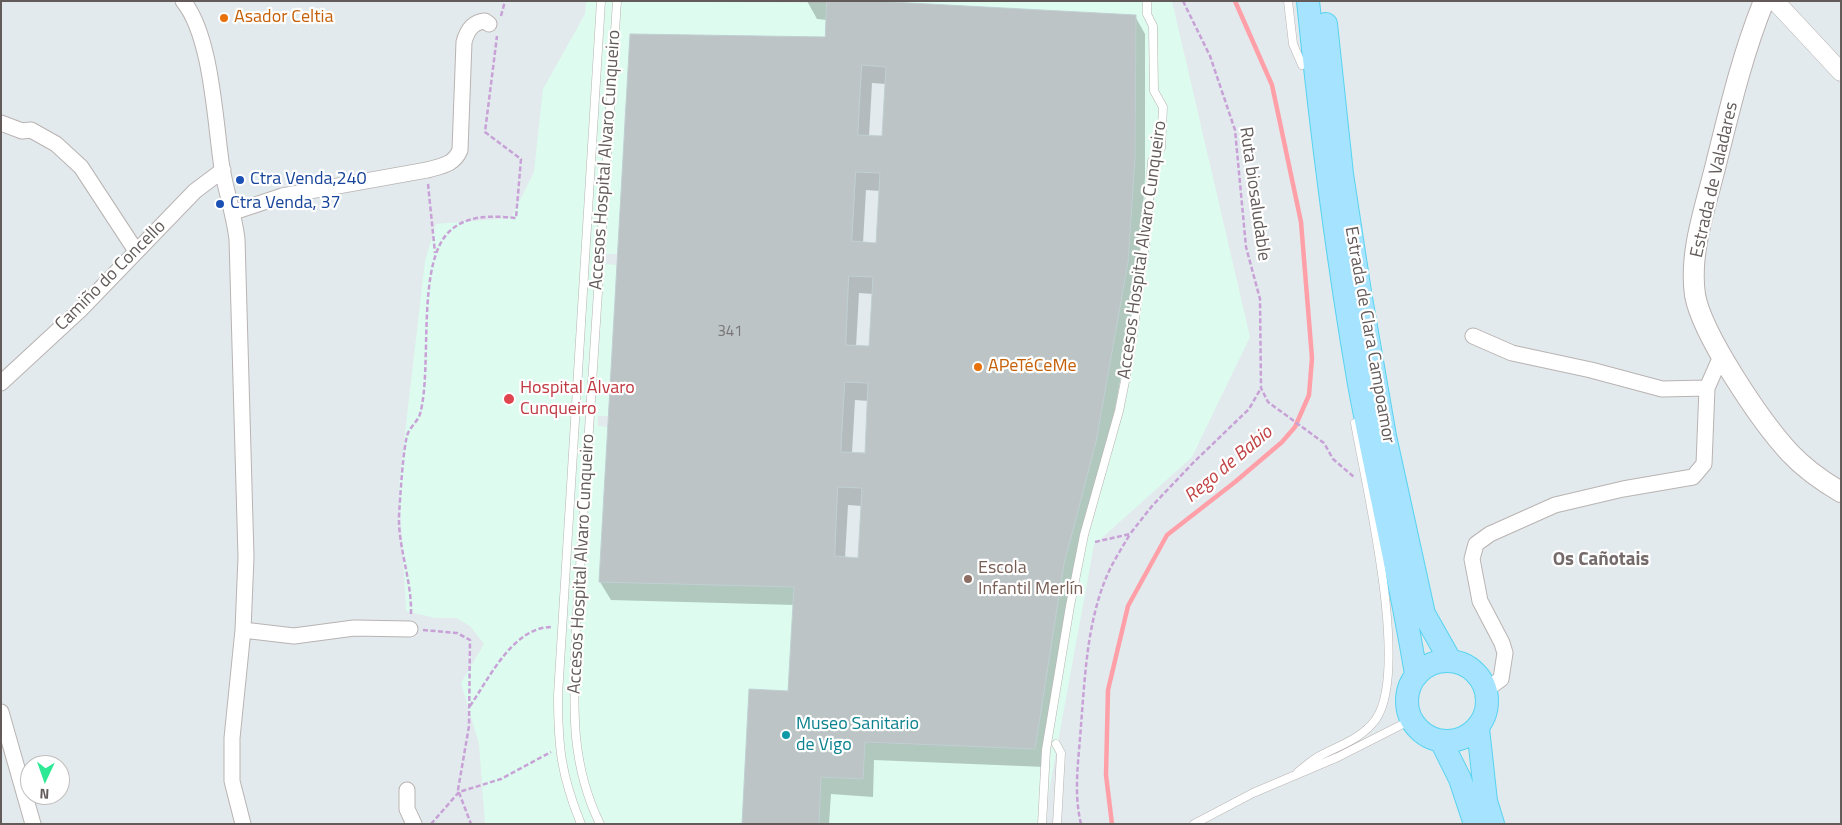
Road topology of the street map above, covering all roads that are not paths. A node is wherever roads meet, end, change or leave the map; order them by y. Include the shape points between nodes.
1 (183, 1) edge
2 (601, 1) edge
3 (617, 1) edge
4 (1147, 1) edge
5 (1288, 1) edge
6 (1296, 1) edge
7 (1308, 1) edge
8 (1324, 1) edge
9 (1764, 1) edge
10 (1775, 1) edge
11 (496, 26) road end
12 (1302, 65) junction
13 (1841, 72) edge
14 (1, 123) edge
15 (223, 170) junction
16 (234, 212) junction
17 (136, 251) junction
18 (1472, 336) dead end
19 (1722, 354) junction
20 (1, 383) edge
21 (1707, 388) junction
22 (1354, 415) dead end
23 (1372, 451) junction
24 (1841, 492) edge
25 (410, 629) road end
26 (243, 630) junction
27 (1450, 660) junction
28 (1416, 674) junction
29 (1486, 690) junction
30 (1, 712) edge
31 (1411, 720) junction
32 (1478, 728) junction
33 (1441, 741) junction
34 (1056, 744) dead end
35 (1298, 772) junction
36 (407, 790) dead end
37 (33, 824) edge
38 (243, 824) edge
39 (414, 824) edge
40 (581, 824) edge
41 (600, 824) edge
42 (1042, 824) edge
43 (1057, 824) edge
44 (1194, 824) edge
45 (1475, 824) edge
46 (1493, 824) edge

1 - 15 street via 200,34
2 - 40 lane, Accesos Hospital Alvaro Cunqueiro via 558,695 562,769
3 - 41 lane, Accesos Hospital Alvaro Cunqueiro via 574,697 575,740 581,775
4 - 42 lane, Accesos Hospital Alvaro Cunqueiro via 1147,14 1153,26 1154,90 1162,107 1161,148 1152,161 1147,230 1119,411 1082,542 1046,750
5 - 12 lane via 1294,44
6 - 12 main road, Estrada de Clara Campoamor
7 - 23 main road, Estrada de Clara Campoamor via 1335,232
8 - 27 main road, Estrada de Clara Campoamor via 1344,184 1385,436 1424,614
9 - 19 main road, Estrada de Valadares via 1740,71 1698,242 1696,295 1704,322
10 - 13 street
11 - 16 street via 479,22 467,31 460,150 456,159 427,170 282,196
12 - 23 main road, Estrada de Clara Campoamor via 1325,244 1352,406
14 - 17 street via 22,131 31,130 56,144 81,167
15 - 16 street
15 - 17 street, Camiño do Concello via 195,191
16 - 26 street via 246,557
17 - 20 street, Camiño do Concello via 80,310
18 - 21 street via 1512,353 1662,389
19 - 21 street
19 - 24 main road, Estrada de Valadares via 1743,390 1790,453
21 - 29 street via 1704,464 1693,477 1554,505 1490,534 1476,544 1472,559 1480,601 1505,653 1501,679
22 - 35 lane via 1377,543 1390,677 1376,719 1354,740 1315,758
23 - 28 main road, Estrada de Clara Campoamor
25 - 26 street via 354,628 294,636
26 - 38 street via 232,738 232,781
27 - 28 main road via 1437,661
27 - 29 main road via 1473,669
28 - 31 main road via 1406,697
29 - 32 main road via 1486,710
30 - 37 street
31 - 33 main road via 1419,730
31 - 35 lane via 1338,757
32 - 33 main road via 1461,739
32 - 46 main road via 1486,801
33 - 45 main road via 1460,779
34 - 43 lane via 1061,753
35 - 44 lane
36 - 39 street via 407,809

